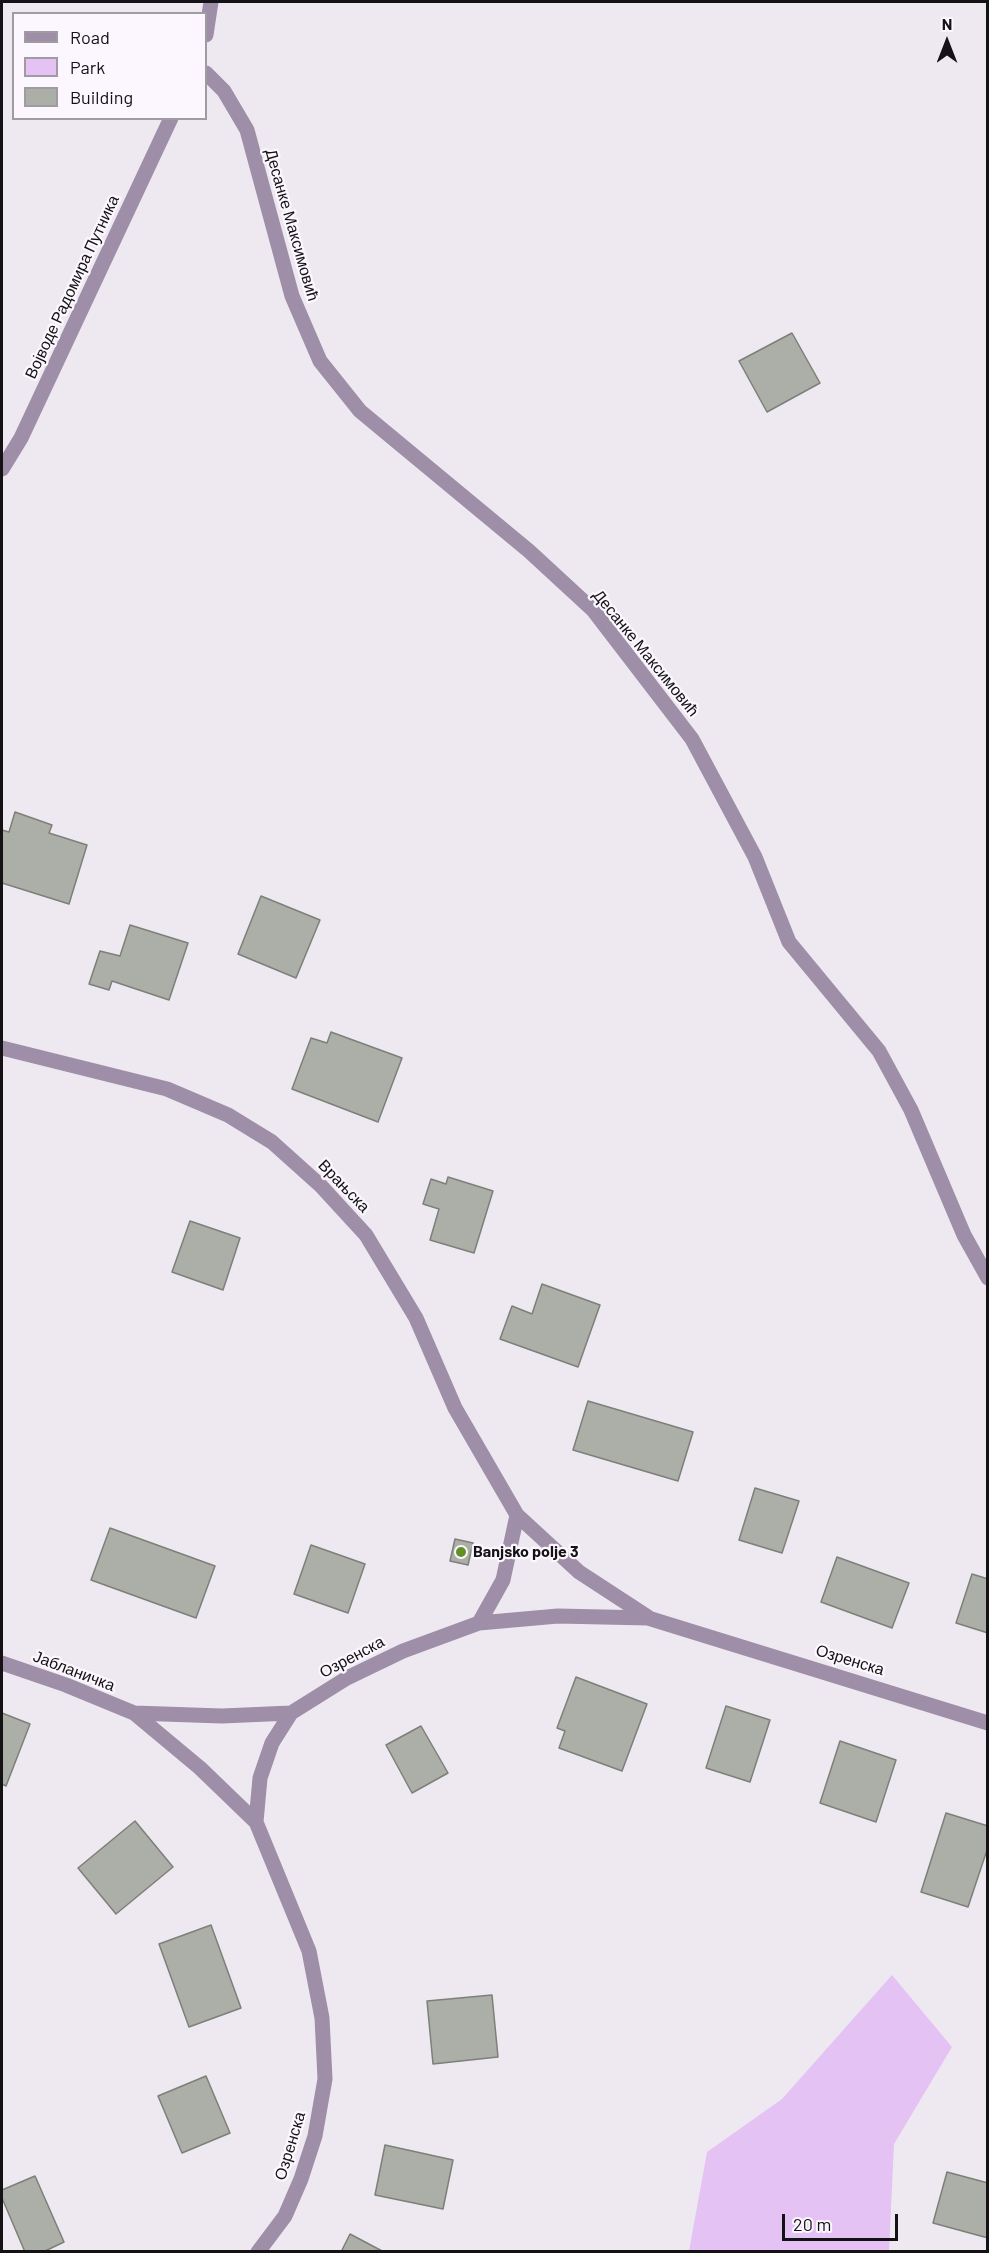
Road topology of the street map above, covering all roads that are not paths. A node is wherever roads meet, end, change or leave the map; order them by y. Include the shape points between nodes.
1 (211, 2) edge
2 (207, 28) edge
3 (207, 74) edge
4 (170, 120) edge
5 (2, 470) edge
6 (2, 1048) edge
7 (987, 1278) edge
8 (517, 1515) junction
9 (648, 1618) junction
10 (479, 1623) junction
11 (2, 1664) edge
12 (134, 1713) junction
13 (291, 1713) junction
14 (987, 1723) edge
15 (256, 1822) junction
16 (258, 2252) edge

1 - 2 street
3 - 7 street, Десанке Максимовић via 224,91 247,130 292,296 320,361 360,411 529,551 593,610 692,739 754,857 789,942 879,1051 911,1110 964,1235
4 - 5 street, Војводе Радомира Путника via 21,438
6 - 8 street, Врањска via 167,1089 228,1115 272,1142 321,1186 366,1235 416,1318 455,1408
8 - 9 street, Врањска via 579,1572
8 - 10 street via 503,1580
9 - 10 street, Озренска via 558,1616
9 - 14 street, Озренска
10 - 13 street, Озренска via 403,1651 347,1678
11 - 12 street, Јабланичка
12 - 13 street
12 - 15 street via 200,1767
13 - 15 street, Озренска via 272,1743 260,1779
15 - 16 street, Озренска via 309,1951 322,2018 325,2079 315,2136 301,2179 285,2216

